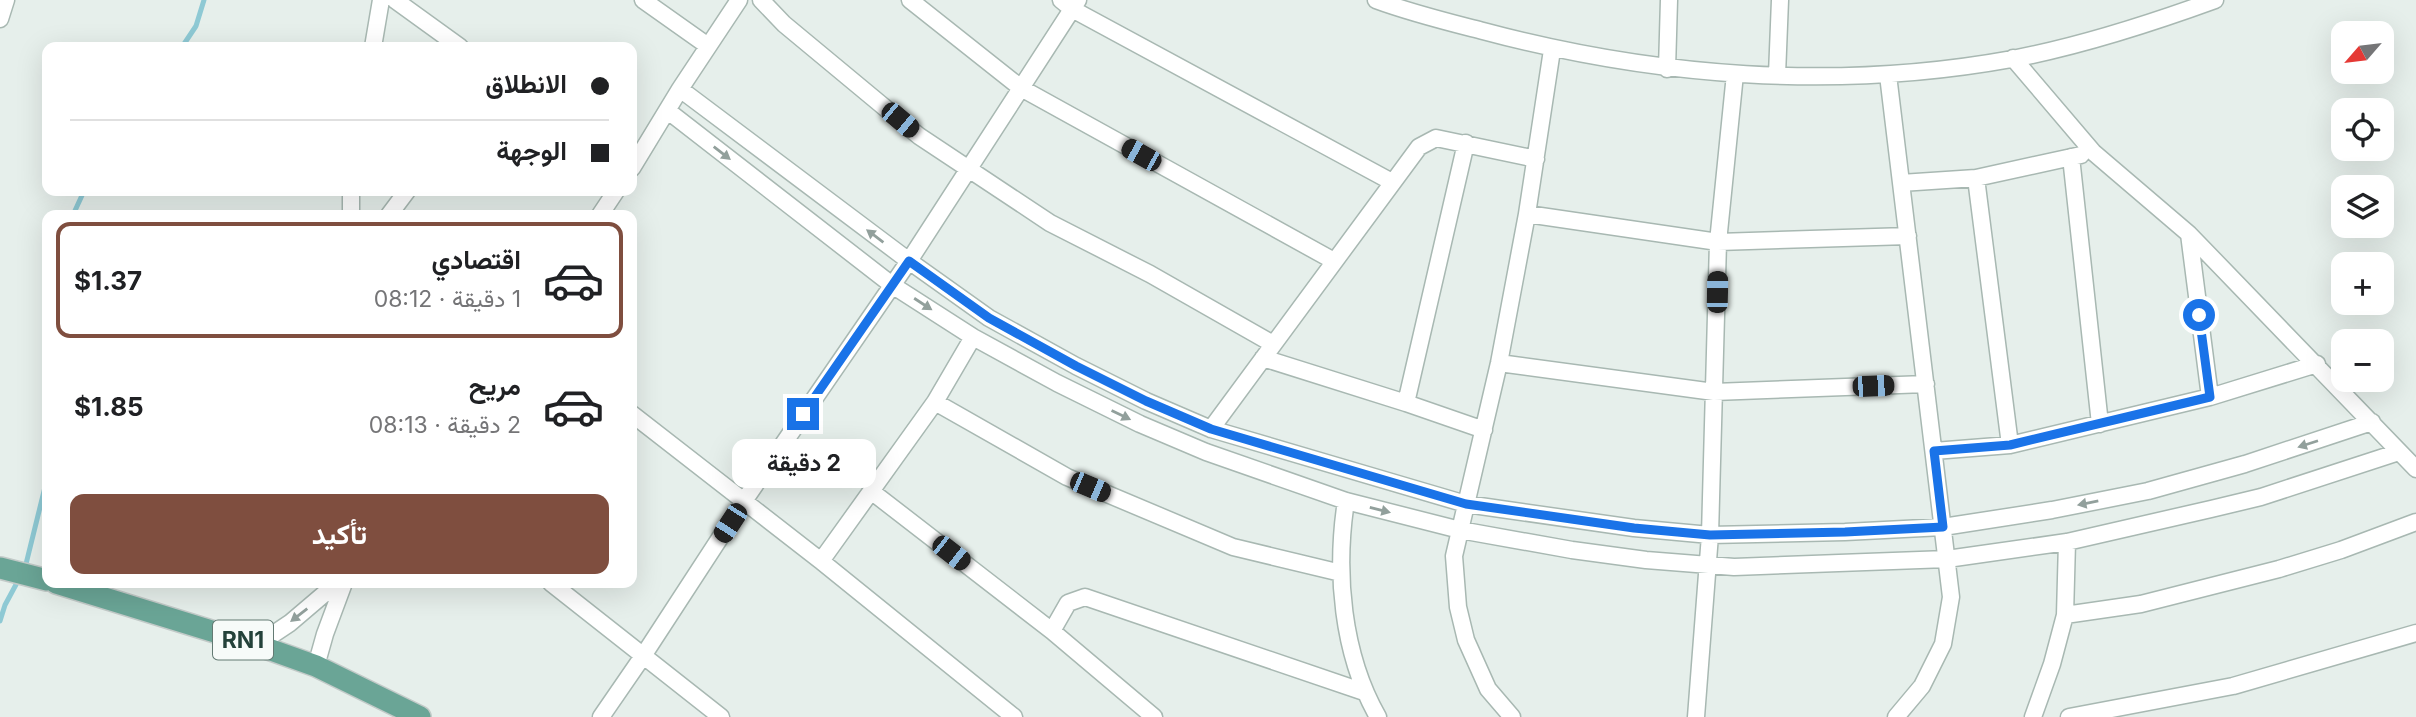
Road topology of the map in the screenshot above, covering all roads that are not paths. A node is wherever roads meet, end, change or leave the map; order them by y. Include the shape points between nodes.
1 (6, 0) edge
2 (381, 0) edge
3 (395, 0) edge
4 (643, 0) edge
5 (739, 0) edge
6 (761, 0) edge
7 (910, 0) edge
8 (1376, 0) edge
9 (1669, 0) edge
10 (1780, 0) edge
11 (2216, 0) edge
12 (1071, 3) edge
13 (0, 19) edge
14 (374, 42) edge
15 (453, 42) edge
16 (708, 46) junction
17 (1552, 50) junction
18 (2012, 58) junction
19 (1667, 69) junction
20 (1735, 74) junction
21 (1777, 75) junction
22 (1888, 75) junction
23 (1021, 88) junction
24 (680, 89) junction
25 (668, 111) junction
26 (1466, 143) junction
27 (2093, 152) junction
28 (2071, 157) junction
29 (1536, 159) junction
30 (637, 160) edge
31 (968, 169) junction
32 (1976, 178) junction
33 (1392, 181) junction
34 (1901, 183) junction
35 (1527, 214) junction
36 (2189, 234) junction
37 (1908, 236) junction
38 (1718, 242) junction
39 (909, 261) junction
40 (1334, 261) junction
41 (892, 285) junction
42 (973, 337) junction
43 (1273, 344) junction
44 (1263, 358) junction
45 (1499, 363) junction
46 (2317, 364) junction
47 (1926, 384) junction
48 (1714, 392) junction
49 (2210, 397) junction
50 (935, 402) junction
51 (1406, 403) junction
52 (637, 418) edge
53 (2372, 422) junction
54 (2100, 424) junction
55 (1211, 429) junction
56 (1484, 430) junction
57 (2010, 445) junction
58 (1934, 451) junction
59 (2399, 452) junction
60 (2416, 469) edge
61 (871, 491) junction
62 (744, 501) junction
63 (1346, 501) junction
64 (1466, 504) junction
65 (2416, 522) edge
66 (1943, 527) junction
67 (1460, 530) junction
68 (1710, 535) junction
69 (2067, 542) junction
70 (1947, 559) junction
71 (821, 561) junction
72 (1708, 565) junction
73 (0, 568) edge
74 (1341, 573) junction
75 (42, 579) edge
76 (73, 588) edge
77 (331, 588) edge
78 (342, 588) edge
79 (557, 588) edge
80 (2066, 615) junction
81 (1052, 631) junction
82 (2416, 633) edge
83 (257, 645) junction
84 (643, 656) junction
85 (316, 666) junction
86 (1364, 692) junction
87 (420, 717) edge
88 (601, 717) edge
89 (721, 717) edge
90 (1014, 717) edge
91 (1154, 717) edge
92 (1378, 717) edge
93 (1512, 717) edge
94 (1696, 717) edge
95 (1896, 717) edge
96 (2033, 717) edge
97 (2069, 717) edge

1 - 13 street
2 - 14 street
3 - 15 street
4 - 16 street
5 - 16 street
6 - 31 street via 919,136
7 - 23 street
8 - 17 street
9 - 19 street
10 - 21 street
11 - 18 street via 2145,25
12 - 23 street
12 - 33 street
16 - 24 street
17 - 19 street
17 - 29 street
18 - 22 street
18 - 27 street
19 - 20 street
20 - 21 street
20 - 38 street
21 - 22 street
22 - 34 street
23 - 31 street
23 - 40 street
24 - 25 street
39 -> 24 street
25 - 30 street
25 -> 41 street
26 - 29 street
26 - 33 street via 1429,140
26 - 51 street
27 - 28 street
27 - 36 street
28 - 32 street
28 - 54 street
29 - 35 street
31 - 39 street
31 - 43 street via 1050,223
32 - 34 street
32 - 57 street
33 - 40 street
34 - 37 street
35 - 38 street
35 - 45 street
36 - 46 street
36 - 49 street
37 - 38 street
37 - 47 street
38 - 48 street
39 - 41 street
39 - 55 street via 989,318 1146,401
40 - 43 street
41 -> 42 street
41 - 62 street
42 - 50 street
42 -> 63 street via 1140,424
43 - 44 street
44 - 51 street
44 - 55 street
45 - 48 street
45 - 56 street
46 - 49 street
46 - 53 street
47 - 48 street
47 - 58 street
48 - 68 street
49 - 54 street
50 - 61 street
50 - 74 street via 1067,477 1233,547
51 - 56 street
52 - 62 street
53 - 59 street
53 -> 66 street via 2148,491
54 - 57 street
55 - 64 street
56 - 64 street
57 - 58 street
58 - 66 street
59 - 60 street
59 - 69 street via 2261,496
61 - 71 street
61 - 81 street
62 - 71 street
62 - 84 street
63 -> 67 street
63 - 74 street
64 - 67 street
64 - 68 street
65 - 80 street via 2279,569 2141,604
66 - 68 street
66 - 70 street
67 - 72 street via 1572,550
67 - 93 street via 1454,556 1466,640 1488,689
68 - 72 street
69 - 70 street
69 - 80 street
70 - 72 street
70 - 95 street via 1951,597 1943,644 1922,686
71 - 90 street
72 - 94 street
73 - 75 main road
74 - 86 street via 1348,629
76 - 83 main road, RN1
77 -> 83 street
78 - 85 street
79 - 84 street
80 - 96 street
81 - 86 street via 1068,603 1085,597
81 - 91 street
82 - 97 street via 2233,686
83 - 85 main road, RN1
84 - 88 street
84 - 89 street
85 - 87 main road, RN1
86 - 92 street

